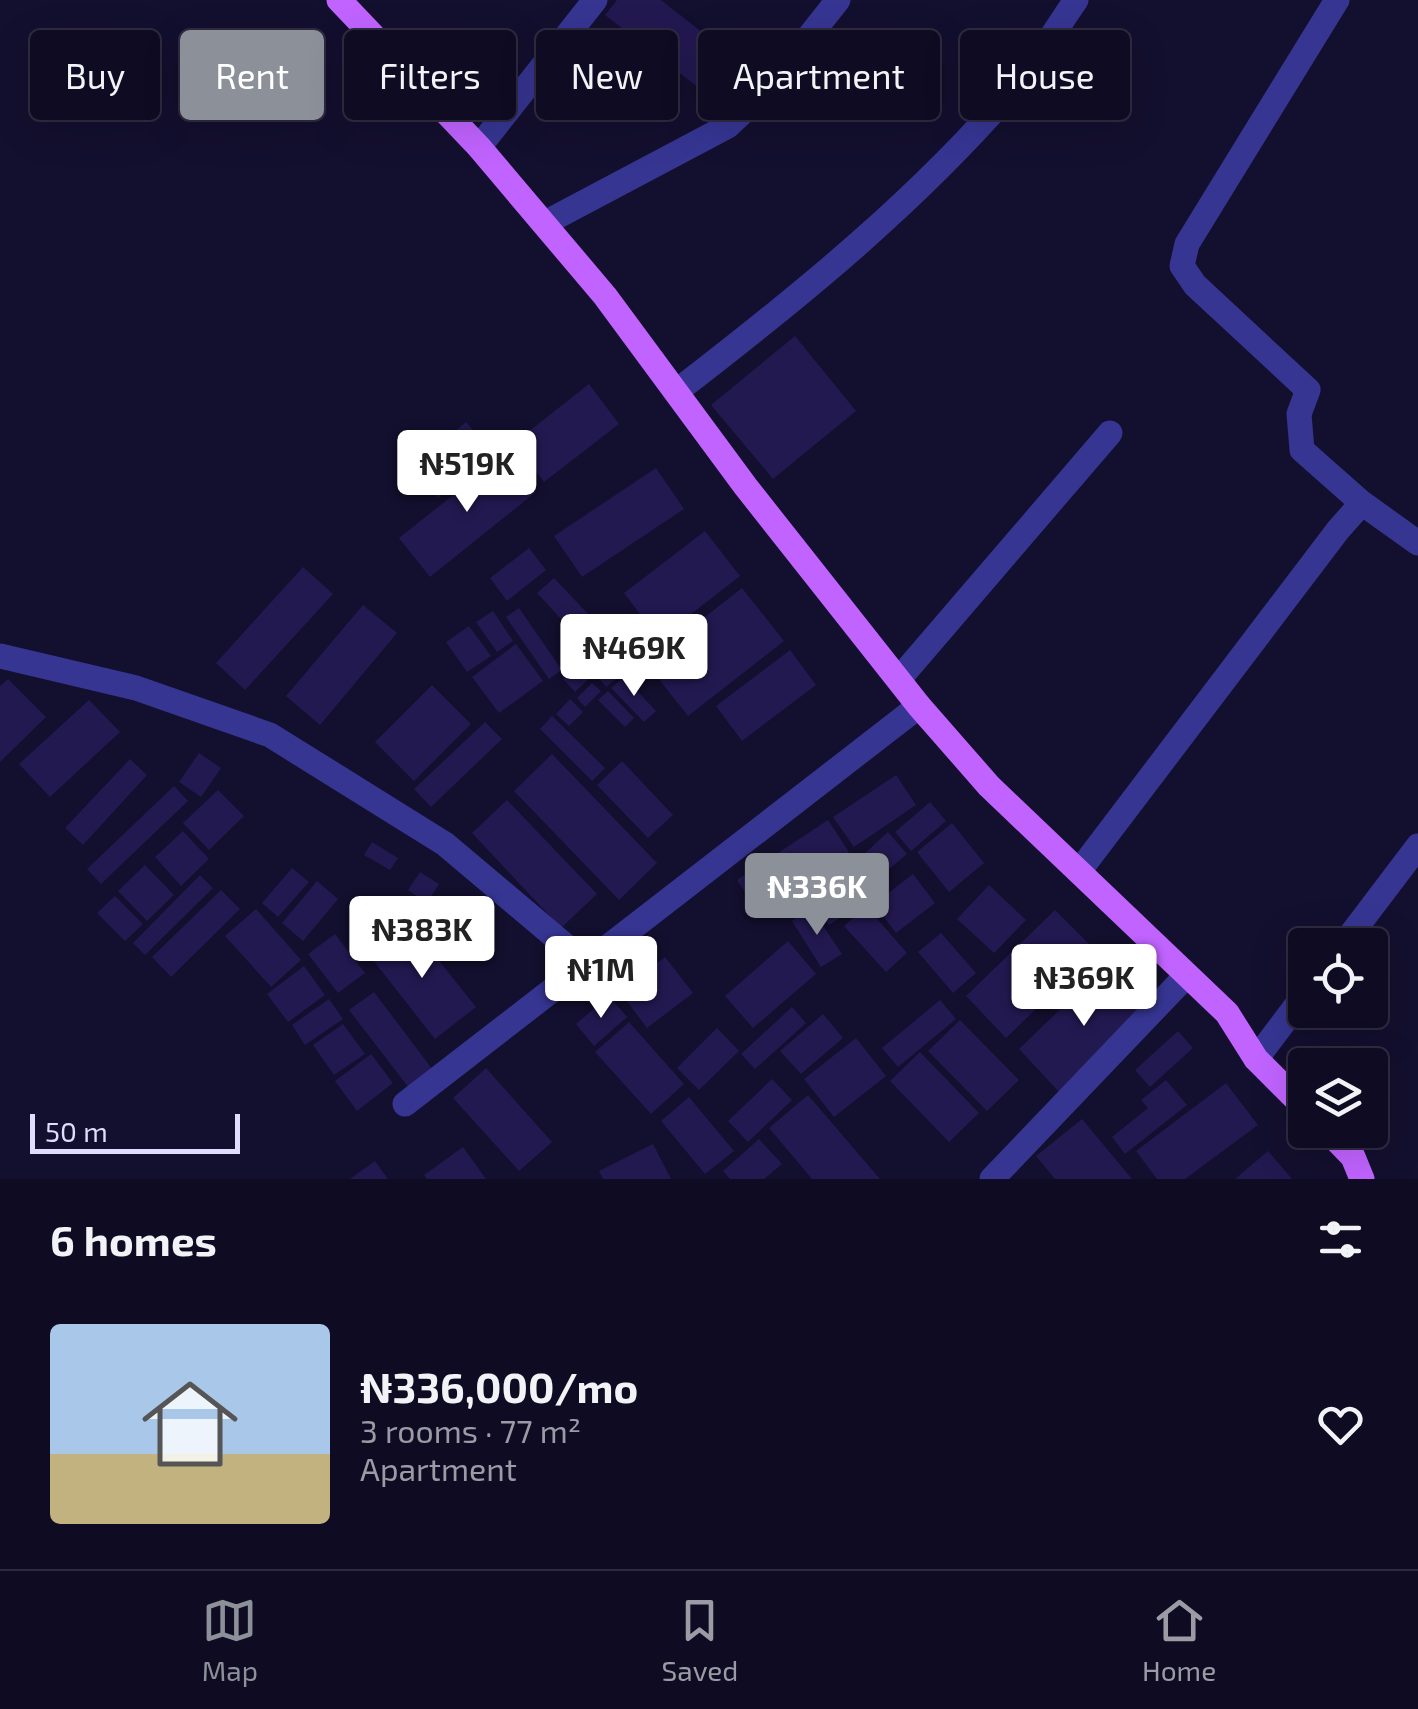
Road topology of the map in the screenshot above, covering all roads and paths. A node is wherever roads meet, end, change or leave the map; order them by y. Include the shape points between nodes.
1 (595, 0) edge
2 (838, 0) edge
3 (1076, 0) edge
4 (1336, 0) edge
5 (343, 1) edge
6 (479, 147) junction
7 (545, 223) junction
8 (677, 391) junction
9 (1110, 433) dead end
10 (1362, 503) junction
11 (1418, 542) edge
12 (0, 656) edge
13 (899, 680) junction
14 (918, 706) junction
15 (1418, 846) edge
16 (1080, 870) junction
17 (1355, 928) edge
18 (587, 964) junction
19 (1187, 974) junction
20 (1288, 1016) edge
21 (1256, 1058) junction
22 (1288, 1091) edge
23 (405, 1104) dead end
24 (1344, 1148) edge
25 (992, 1179) edge
26 (1362, 1179) edge

1 - 6 street
2 - 7 street via 770,86 728,126
3 - 8 street via 1020,80 912,196 797,299
4 - 10 street via 1186,244 1182,266 1308,390 1299,414 1302,450
5 - 6 main road
6 - 7 main road
7 - 8 main road
8 - 13 main road
9 - 13 street
10 - 11 street
10 - 16 street
12 - 18 street via 136,688 270,736 445,844
13 - 14 main road
14 - 16 main road via 989,786
14 - 18 street
15 - 17 street
16 - 19 main road
18 - 23 street
19 - 21 main road via 1228,1014
19 - 25 street
20 - 21 street
21 - 22 main road
24 - 26 main road

